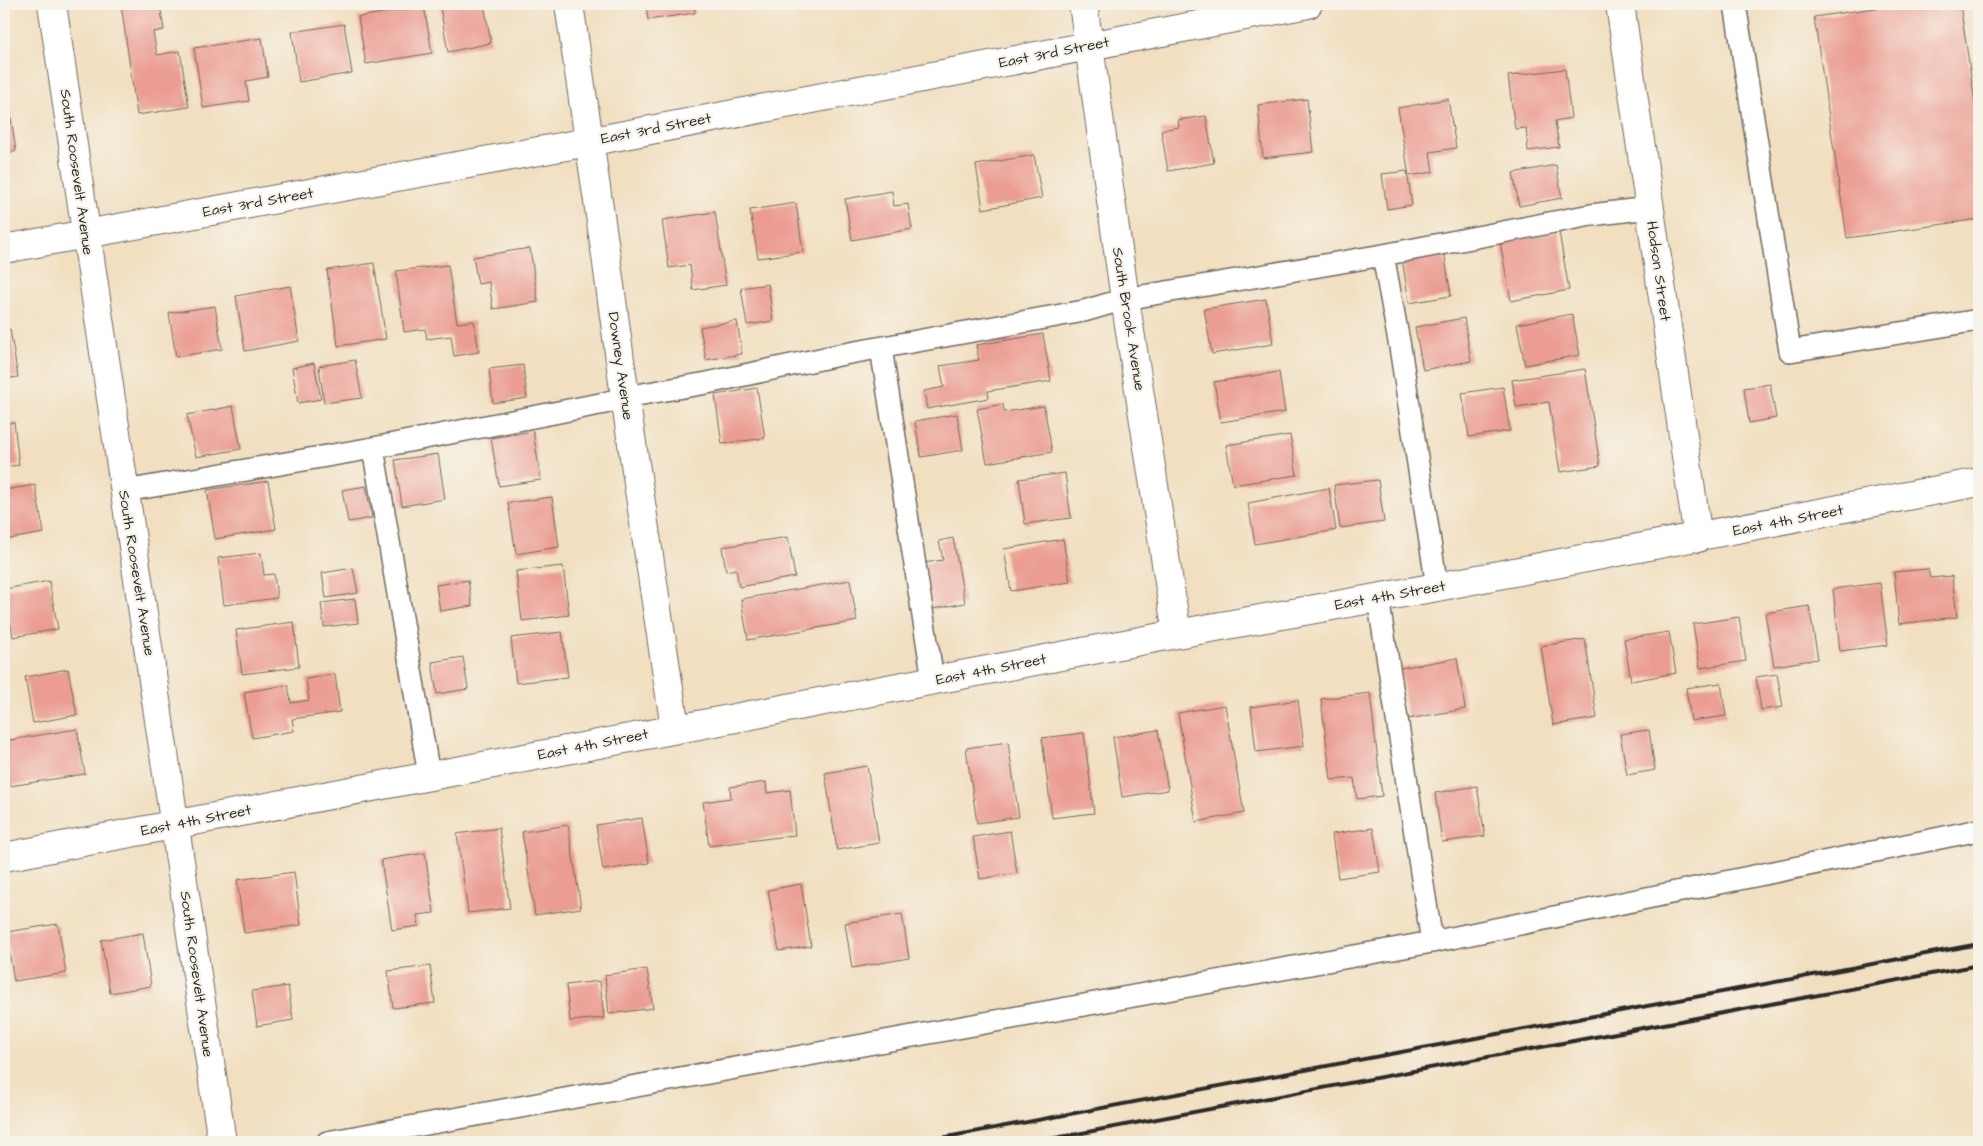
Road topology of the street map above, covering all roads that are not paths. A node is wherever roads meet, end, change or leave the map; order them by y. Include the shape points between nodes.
1 (52, 4) edge
2 (569, 4) edge
3 (1083, 4) edge
4 (1308, 4) edge
5 (1620, 4) edge
6 (1735, 4) edge
7 (1088, 45) junction
8 (588, 142) junction
9 (1650, 208) junction
10 (86, 233) junction
11 (4, 249) edge
12 (1383, 255) junction
13 (1125, 299) junction
14 (1979, 320) edge
15 (881, 348) junction
16 (625, 397) junction
17 (373, 448) junction
18 (1979, 482) edge
19 (125, 491) junction
20 (1698, 538) junction
21 (1437, 587) junction
22 (1378, 598) junction
23 (1178, 634) junction
24 (933, 680) junction
25 (675, 728) junction
26 (430, 775) junction
27 (175, 824) junction
28 (1979, 830) edge
29 (4, 857) edge
30 (1432, 942) junction
31 (222, 1142) edge
32 (327, 1142) edge

1 - 10 street, South Roosevelt Avenue
2 - 8 street, Downey Avenue
3 - 7 street, South Brook Avenue
4 - 7 street, East 3rd Street
5 - 9 street, Hodson Street
6 - 14 lane via 1790,351
7 - 8 street, East 3rd Street
7 - 13 street, South Brook Avenue
8 - 10 street, East 3rd Street
8 - 16 street, Downey Avenue
9 - 12 lane
9 - 20 street, Hodson Street
10 - 11 street, East 3rd Street
10 - 19 street, South Roosevelt Avenue
12 - 13 lane
12 - 21 lane
13 - 15 lane via 1084,311
13 - 23 street, South Brook Avenue
15 - 16 lane
15 - 24 lane
16 - 17 lane
16 - 25 street, Downey Avenue
17 - 19 lane
17 - 26 lane
18 - 20 street, East 4th Street
19 - 27 street, South Roosevelt Avenue
20 - 21 street, East 4th Street
21 - 22 street, East 4th Street
22 - 23 street, East 4th Street
22 - 30 lane
23 - 24 street, East 4th Street
24 - 25 street, East 4th Street
25 - 26 street, East 4th Street
26 - 27 street, East 4th Street
27 - 29 street, East 4th Street
27 - 31 street, South Roosevelt Avenue
28 - 30 lane
30 - 32 lane

